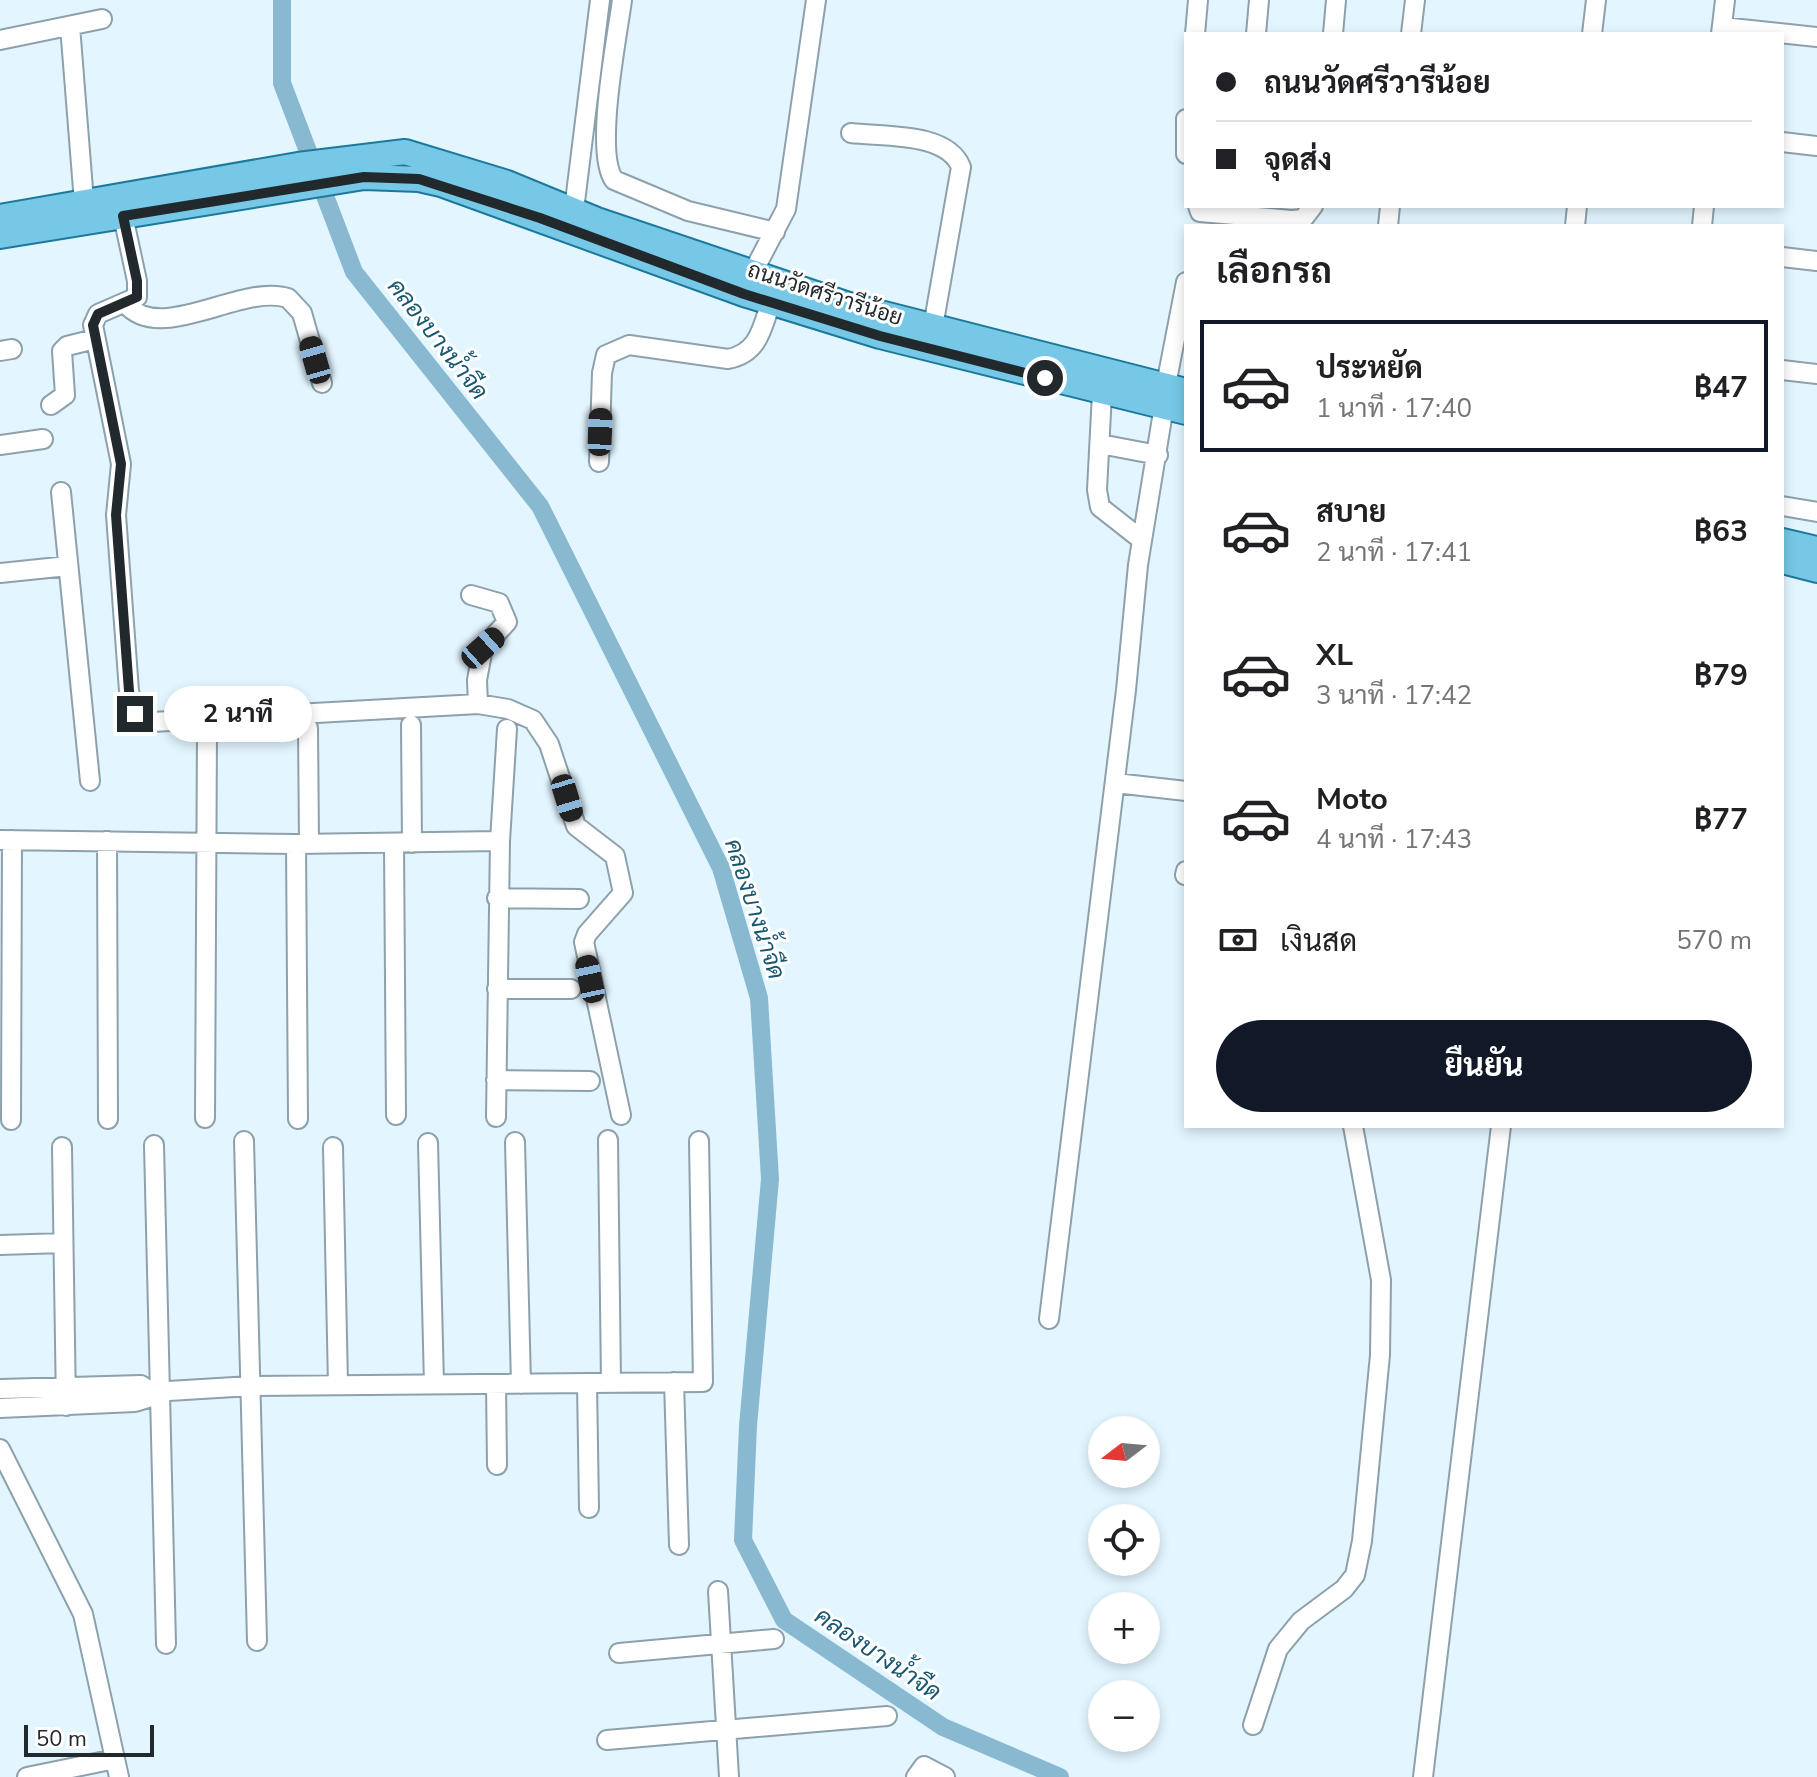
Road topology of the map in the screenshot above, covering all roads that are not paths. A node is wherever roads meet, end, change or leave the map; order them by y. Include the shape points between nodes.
1 (600, 0) edge
2 (622, 0) edge
3 (816, 0) edge
4 (1198, 0) edge
5 (1259, 0) edge
6 (1336, 0) edge
7 (1415, 0) edge
8 (1596, 0) edge
9 (1725, 0) edge
10 (102, 19) dead end
11 (70, 26) junction
12 (1722, 31) edge
13 (1195, 32) edge
14 (1256, 32) edge
15 (1333, 32) edge
16 (1411, 32) edge
17 (1592, 32) edge
18 (1784, 35) edge
19 (1817, 37) edge
20 (0, 40) edge
21 (851, 133) dead end
22 (1784, 142) edge
23 (1817, 146) edge
24 (501, 193) junction
25 (84, 202) junction
26 (133, 208) junction
27 (1311, 208) edge
28 (574, 210) junction
29 (1198, 215) edge
30 (0, 217) edge
31 (775, 232) junction
32 (0, 236) edge
33 (1784, 257) edge
34 (1817, 261) edge
35 (753, 272) junction
36 (771, 302) junction
37 (126, 304) junction
38 (1184, 305) edge
39 (933, 327) junction
40 (95, 339) junction
41 (1784, 370) edge
42 (1817, 374) edge
43 (322, 383) dead end
44 (1102, 393) junction
45 (1176, 398) edge
46 (51, 405) dead end
47 (43, 439) dead end
48 (1100, 444) junction
49 (0, 445) edge
50 (1158, 455) junction
51 (599, 462) dead end
52 (61, 492) dead end
53 (1784, 506) edge
54 (1817, 512) edge
55 (1142, 540) junction
56 (1784, 541) edge
57 (1817, 549) edge
58 (1784, 562) edge
59 (68, 566) junction
60 (1817, 570) edge
61 (0, 573) edge
62 (471, 595) dead end
63 (478, 704) junction
64 (411, 725) dead end
65 (308, 728) dead end
66 (507, 729) dead end
67 (207, 731) dead end
68 (90, 781) dead end
69 (1115, 783) junction
70 (1184, 791) edge
71 (6, 840) edge
72 (107, 841) junction
73 (500, 841) junction
74 (205, 842) junction
75 (403, 843) junction
76 (302, 844) junction
77 (497, 898) junction
78 (579, 899) dead end
79 (497, 989) junction
80 (571, 989) dead end
81 (496, 1080) junction
82 (590, 1081) dead end
83 (396, 1115) dead end
84 (621, 1115) dead end
85 (496, 1117) dead end
86 (205, 1118) dead end
87 (108, 1119) dead end
88 (298, 1119) dead end
89 (11, 1120) dead end
90 (1353, 1128) edge
91 (1501, 1128) edge
92 (608, 1140) dead end
93 (244, 1141) dead end
94 (699, 1141) dead end
95 (515, 1142) dead end
96 (428, 1143) dead end
97 (154, 1145) dead end
98 (62, 1147) dead end
99 (333, 1147) dead end
100 (63, 1243) junction
101 (0, 1245) edge
102 (1049, 1319) dead end
103 (674, 1382) junction
104 (587, 1383) junction
105 (611, 1383) junction
106 (434, 1384) junction
107 (496, 1384) junction
108 (521, 1384) junction
109 (338, 1385) junction
110 (251, 1386) junction
111 (0, 1389) edge
112 (156, 1392) junction
113 (65, 1397) junction
114 (0, 1408) edge
115 (0, 1449) edge
116 (497, 1465) dead end
117 (589, 1508) dead end
118 (679, 1545) dead end
119 (718, 1591) dead end
120 (774, 1639) dead end
121 (257, 1641) dead end
122 (721, 1643) junction
123 (166, 1644) dead end
124 (619, 1653) dead end
125 (887, 1716) dead end
126 (1253, 1725) dead end
127 (726, 1730) junction
128 (607, 1740) dead end
129 (117, 1768) edge
130 (27, 1777) edge
131 (729, 1777) edge
132 (916, 1777) edge
133 (945, 1777) edge
134 (1423, 1777) edge

1 - 28 street
2 - 31 street via 604,146 608,172 632,189 688,211
3 - 31 street via 790,188
4 - 13 street
5 - 14 street
6 - 15 street
7 - 16 street
8 - 17 street
9 - 12 street
10 - 11 street
11 - 20 street
11 - 25 street
18 - 19 street
21 - 39 street via 942,144 956,153 961,167
22 - 23 street
24 - 26 main road, ถนนวัดศรีวารีน้อย via 419,179 364,177
24 - 28 main road, ถนนวัดศรีวารีน้อย
24 - 36 main road, ถนนวัดศรีวารีน้อย
25 - 26 main road, ถนนวัดศรีวารีน้อย
25 - 30 main road, ถนนวัดศรีวารีน้อย
26 - 32 main road, ถนนวัดศรีวารีน้อย
26 - 37 street via 138,291
27 - 29 street via 1303,219 1291,220
28 - 35 main road, ถนนวัดศรีวารีน้อย
31 - 35 street
33 - 34 street
35 - 39 main road, ถนนวัดศรีวารีน้อย
36 - 44 main road, ถนนวัดศรีวารีน้อย
36 - 51 street via 755,346 743,356 728,359 629,345 606,355
37 - 40 street via 98,314
37 - 43 street via 135,314 160,319 267,296 288,298 302,313
38 - 45 street
39 - 45 main road, ถนนวัดศรีวารีน้อย
40 - 46 street via 62,351 65,395
40 - 63 street via 121,464 116,515 135,714 152,722
41 - 42 street
44 - 45 main road, ถนนวัดศรีวารีน้อย
44 - 48 street
45 - 50 street
47 - 49 street
48 - 50 street
48 - 55 street via 1100,507
50 - 55 street
52 - 59 street
53 - 54 street
55 - 69 street
56 - 57 main road
58 - 60 main road
59 - 61 street
59 - 68 street
62 - 63 street via 499,603 507,622 483,648
63 - 84 street via 533,720 549,744 576,826 615,856 623,893 587,934 584,951
64 - 75 street
65 - 76 street
66 - 73 street
67 - 74 street
69 - 70 street
69 - 102 street
71 - 72 street
71 - 89 street
72 - 74 street
72 - 87 street
73 - 75 street
73 - 77 street
74 - 76 street
74 - 86 street
75 - 76 street
75 - 83 street
76 - 88 street
77 - 78 street
77 - 79 street
79 - 80 street
79 - 81 street
81 - 82 street
81 - 85 street
90 - 126 street via 1381,1280 1380,1355 1362,1541 1355,1575 1301,1621 1278,1649
91 - 134 street
92 - 105 street
93 - 110 street
94 - 103 street via 703,1382
95 - 108 street
96 - 106 street
97 - 112 street
98 - 100 street
99 - 109 street
100 - 101 street
100 - 113 street
103 - 105 street
103 - 118 street
104 - 105 street
104 - 108 street
104 - 117 street
106 - 107 street
106 - 109 street
107 - 108 street
107 - 116 street
109 - 110 street
110 - 112 street
110 - 121 street
111 - 113 street
112 - 113 street via 141,1385
112 - 123 street
113 - 114 street
115 - 129 street via 83,1614
119 - 122 street
120 - 122 street
122 - 124 street
122 - 127 street
125 - 127 street
127 - 128 street
127 - 131 street
129 - 130 street
132 - 133 street via 924,1766

